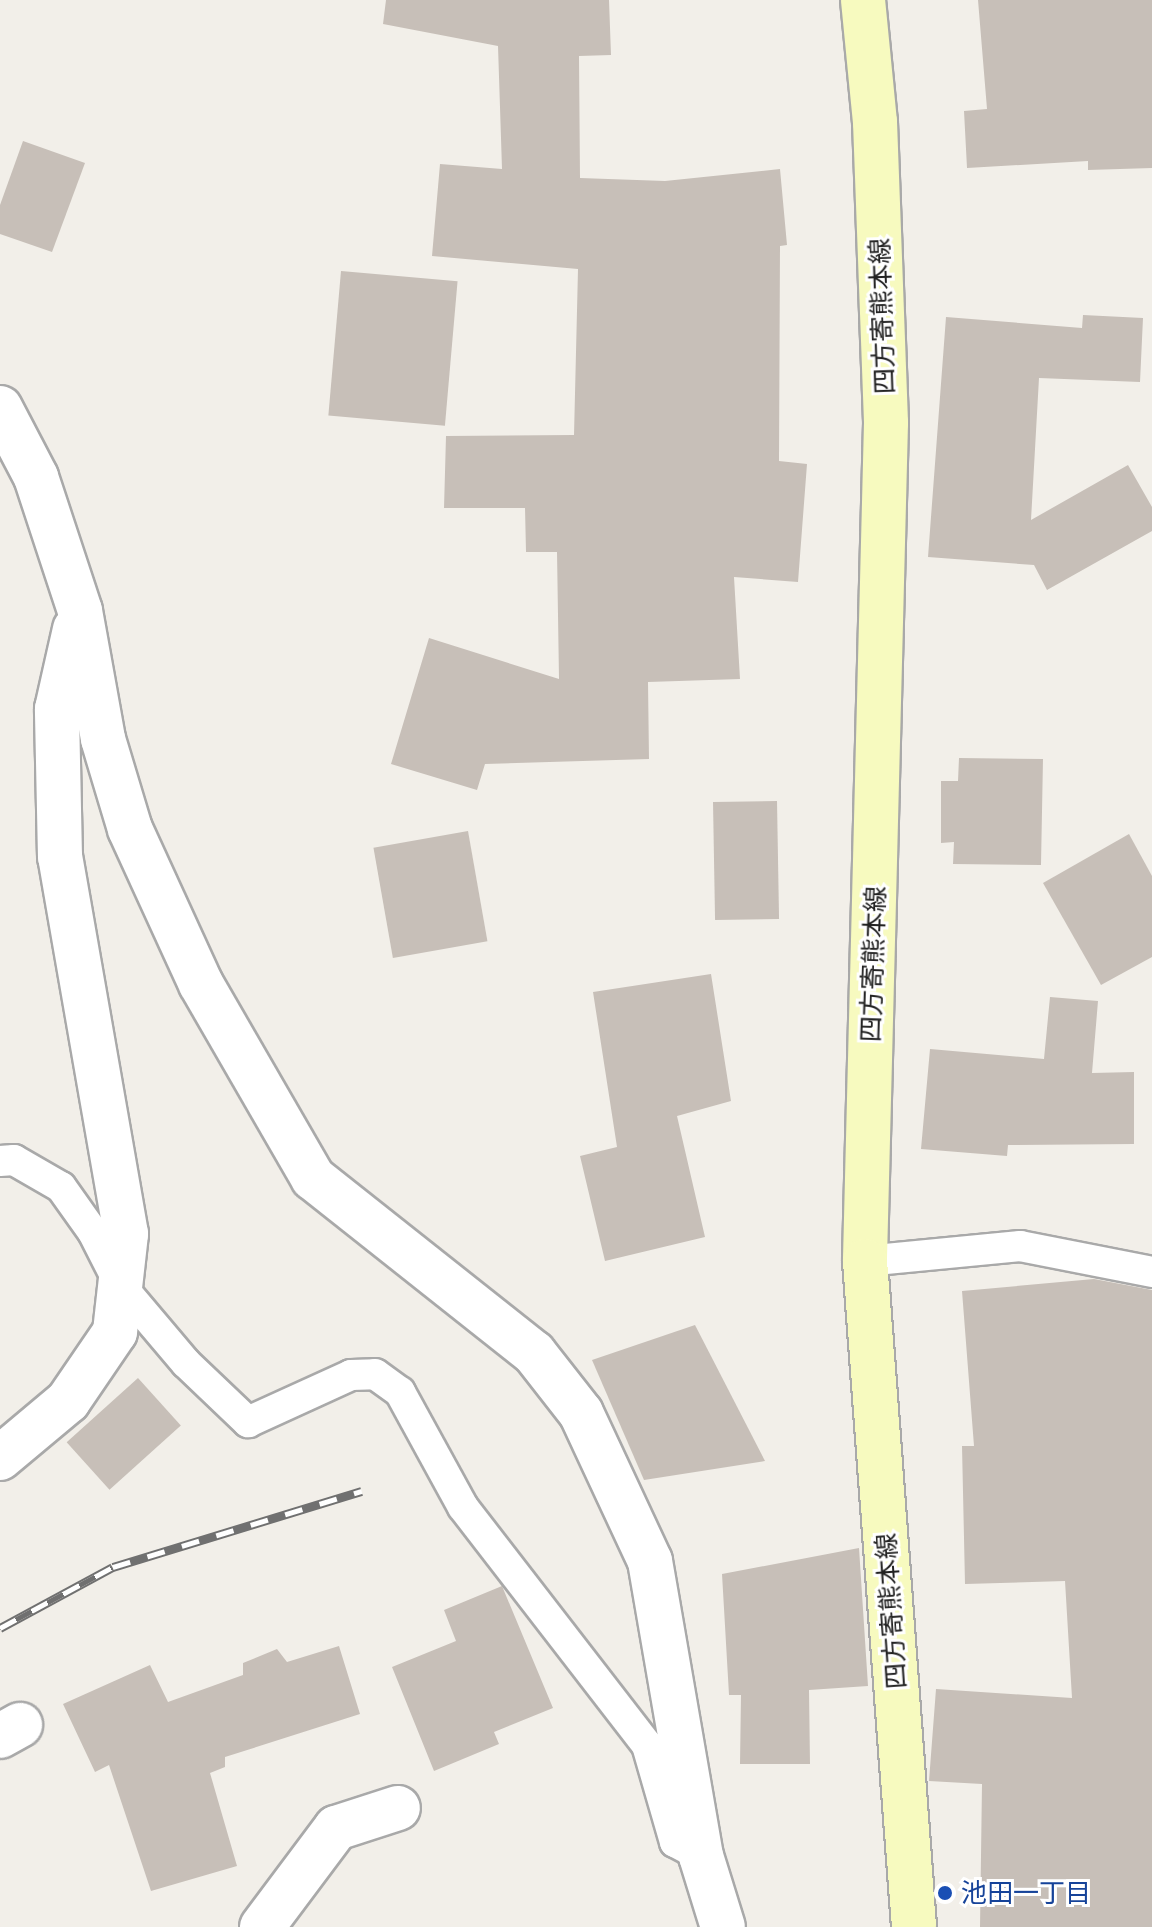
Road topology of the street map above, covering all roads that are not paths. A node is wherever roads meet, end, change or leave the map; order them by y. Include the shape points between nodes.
1 (863, 0) edge
2 (0, 408) edge
3 (80, 611) junction
4 (0, 1161) edge
5 (865, 1261) junction
6 (1152, 1272) edge
7 (120, 1285) junction
8 (0, 1458) edge
9 (398, 1808) dead end
10 (701, 1856) junction
11 (262, 1927) edge
12 (723, 1927) edge
13 (914, 1927) edge

1 - 5 main road, 四方寄熊本線 via 875,122 886,423
2 - 3 street via 36,477
3 - 7 street via 57,709 60,857 126,1234
3 - 10 street via 103,739 130,829 201,984 313,1178 534,1353 581,1413 650,1561
4 - 7 lane via 14,1160 61,1187 93,1232
5 - 6 lane via 1020,1246
5 - 13 main road, 四方寄熊本線
7 - 8 street via 115,1332 68,1401
7 - 10 lane via 195,1372 248,1422 351,1375 375,1374 400,1392 463,1507 647,1745 675,1842
9 - 11 street via 336,1828
10 - 12 street

